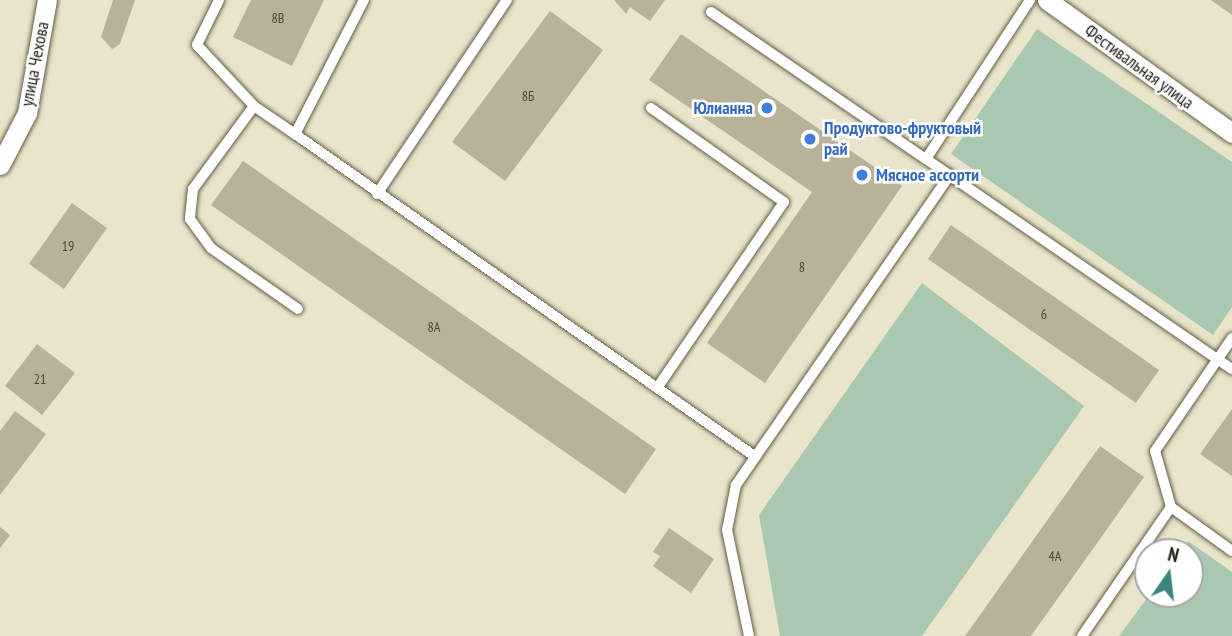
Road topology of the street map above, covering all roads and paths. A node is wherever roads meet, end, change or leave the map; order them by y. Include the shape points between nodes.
1 (47, 0) edge
2 (219, 0) edge
3 (364, 0) edge
4 (508, 0) edge
5 (1030, 0) edge
6 (1046, 0) edge
7 (711, 12) dead end
8 (254, 106) junction
9 (652, 108) dead end
10 (1232, 133) edge
11 (295, 134) junction
12 (926, 159) junction
13 (0, 165) edge
14 (950, 175) junction
15 (377, 194) junction
16 (298, 309) dead end
17 (1232, 338) edge
18 (1217, 358) junction
19 (1232, 369) edge
20 (657, 388) junction
21 (753, 455) junction
22 (1171, 507) junction
23 (1232, 551) edge
24 (748, 636) edge
25 (1082, 636) edge

1 - 13 street, улица Чехова via 27,113
2 - 8 lane via 197,46
3 - 11 lane
4 - 15 lane
5 - 12 lane
6 - 10 street, Фестивальная улица
7 - 12 lane
8 - 11 lane
8 - 16 lane via 193,189 190,219 211,248
9 - 20 lane via 784,202
11 - 15 lane
12 - 14 lane
14 - 18 lane
14 - 21 lane
15 - 20 lane
17 - 18 lane
18 - 19 lane
18 - 22 lane via 1155,451
20 - 21 lane
21 - 24 lane via 728,508 727,530
22 - 23 lane
22 - 25 lane

